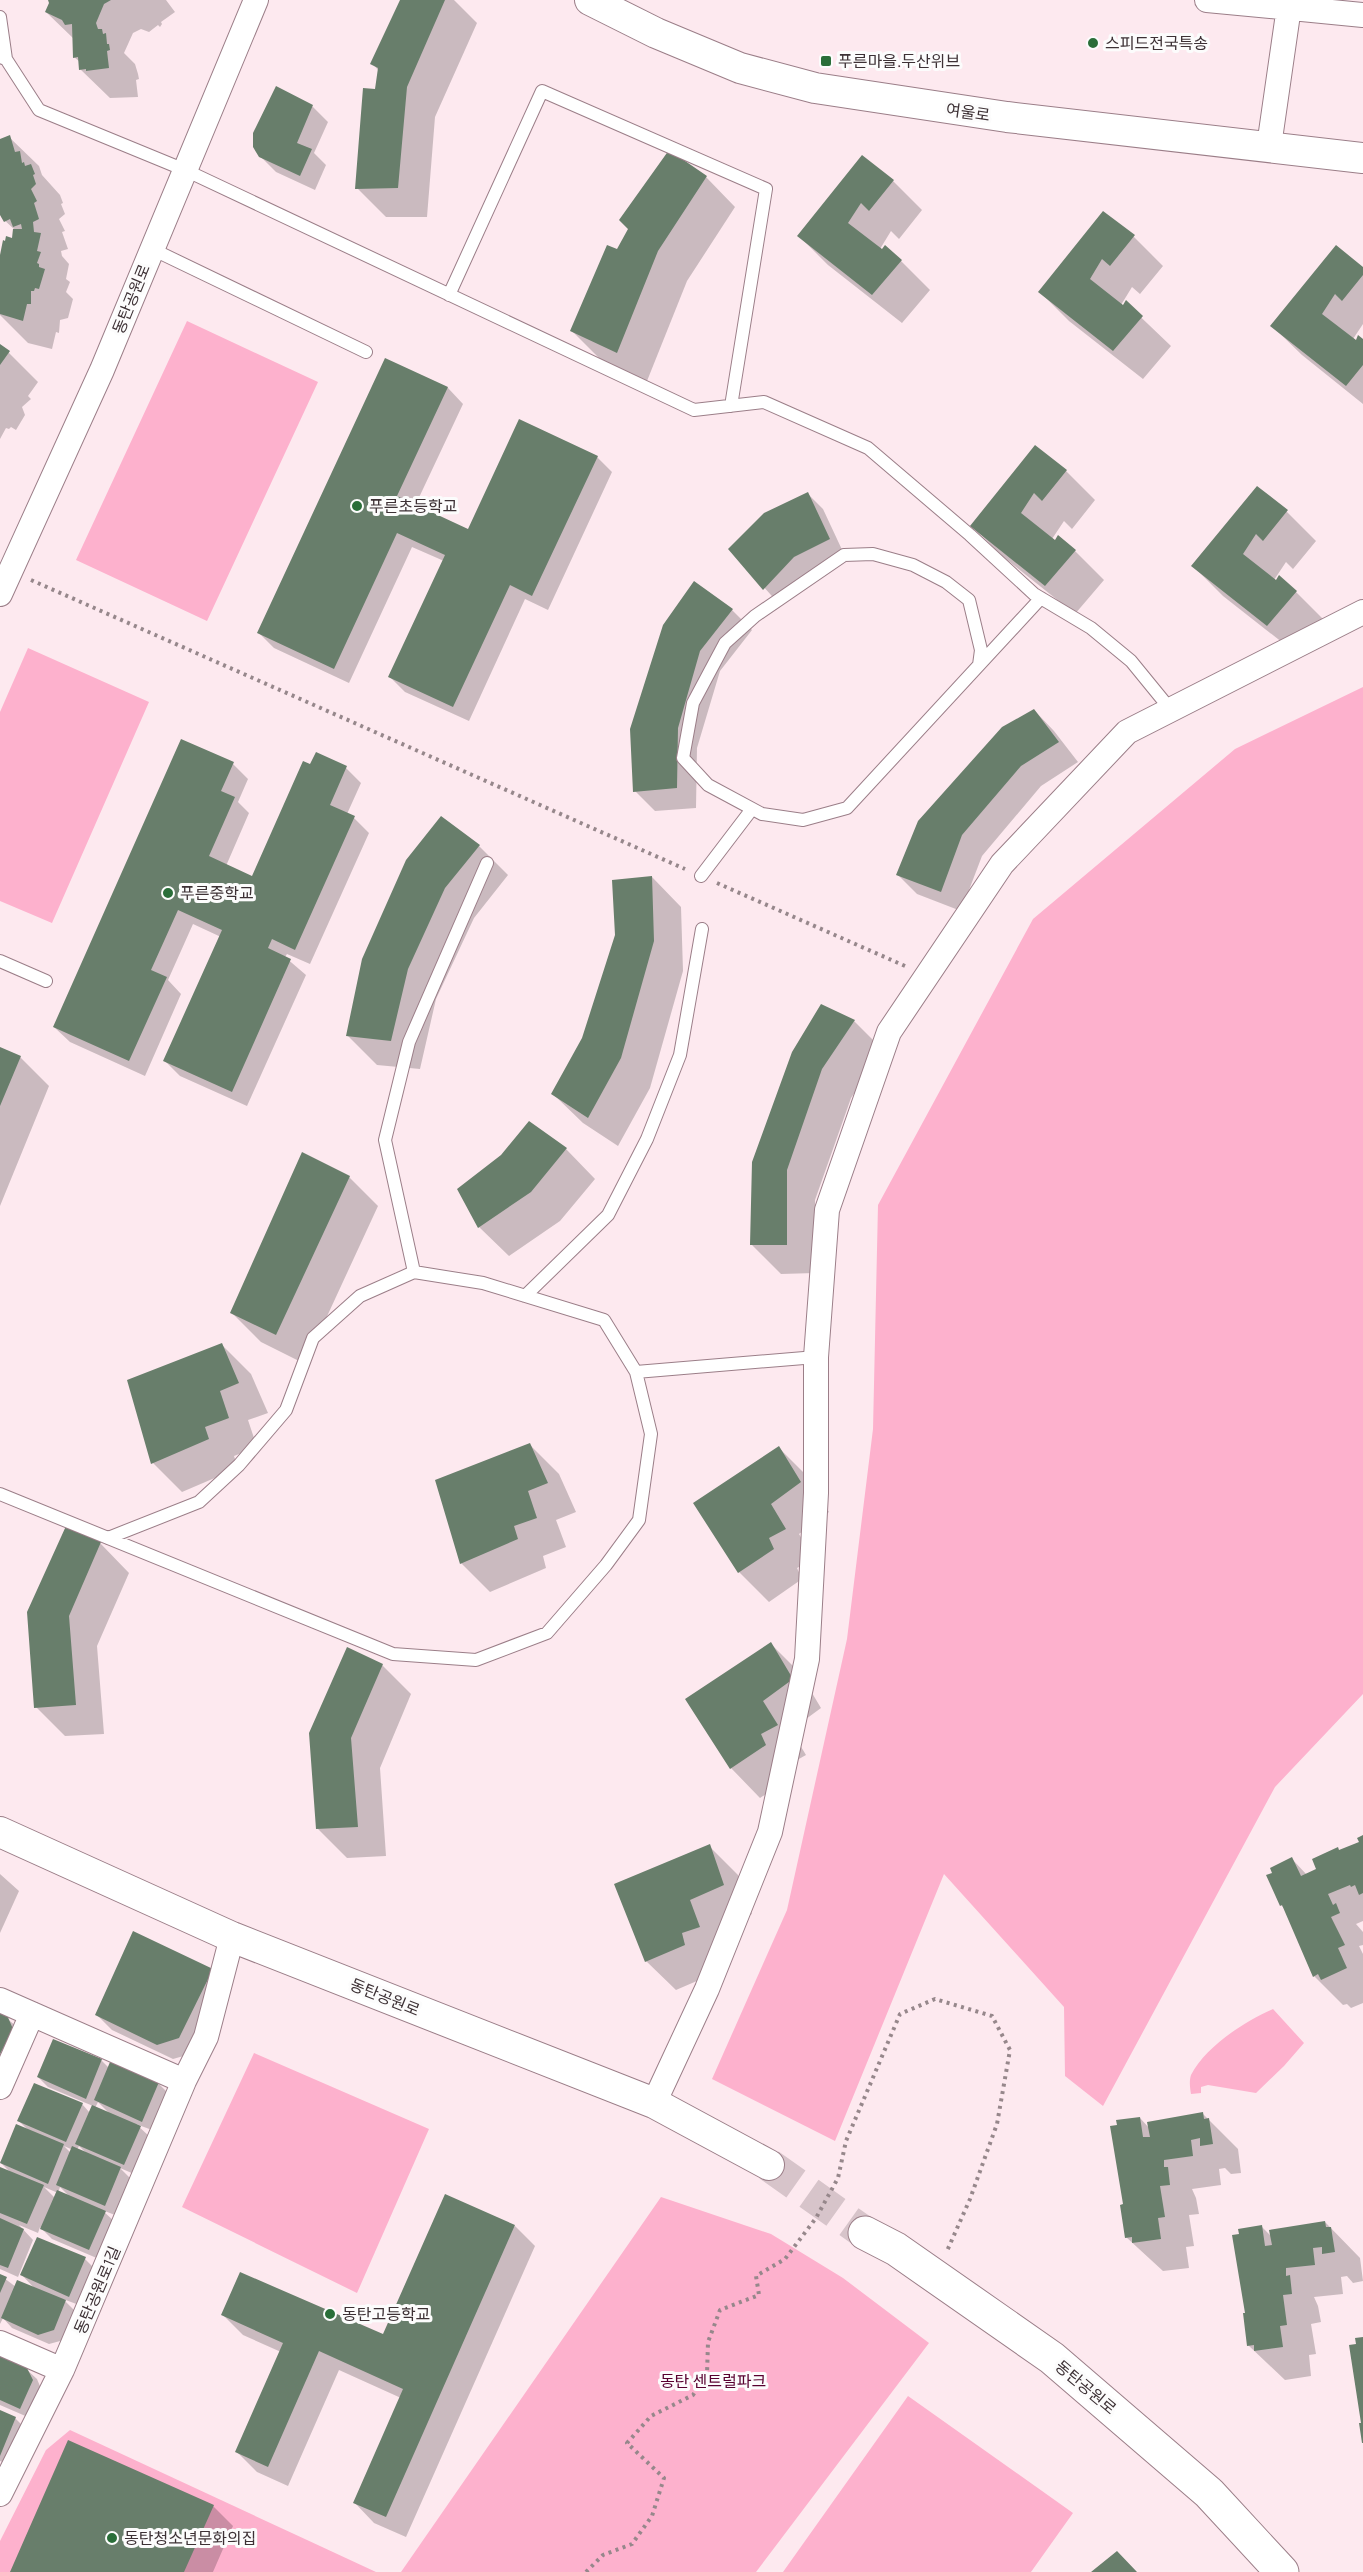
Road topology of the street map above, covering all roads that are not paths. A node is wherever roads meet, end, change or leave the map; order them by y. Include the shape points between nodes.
1 (256, 0) edge
2 (590, 0) edge
3 (1207, 0) edge
4 (1289, 4) edge
5 (1363, 15) edge
6 (0, 17) edge
7 (3, 58) edge
8 (1269, 146) junction
9 (1363, 158) edge
10 (185, 170) junction
11 (152, 249) junction
12 (449, 295) junction
13 (366, 351) dead end
14 (731, 406) junction
15 (0, 594) edge
16 (1041, 598) junction
17 (1363, 612) edge
18 (979, 665) junction
19 (1171, 710) junction
20 (752, 809) junction
21 (487, 863) dead end
22 (701, 876) road end
23 (702, 929) dead end
24 (0, 961) edge
25 (46, 981) dead end
26 (414, 1272) junction
27 (525, 1296) junction
28 (816, 1358) junction
29 (636, 1372) junction
30 (0, 1494) edge
31 (108, 1538) junction
32 (0, 1832) edge
33 (232, 1937) junction
34 (0, 2000) edge
35 (32, 2014) junction
36 (184, 2081) junction
37 (0, 2086) edge
38 (654, 2103) junction
39 (769, 2165) tunnel mouth
40 (865, 2233) tunnel mouth
41 (0, 2343) edge
42 (62, 2370) junction
43 (0, 2494) edge
44 (1282, 2572) edge

1 - 10 street, 동탄공원로
2 - 8 street, 여울로 via 740,68 814,88 1007,117
3 - 4 street
4 - 5 street
4 - 8 street
6 - 7 lane
7 - 10 lane via 39,110
8 - 9 street, 여울로
10 - 11 street, 동탄공원로
10 - 12 lane
11 - 13 lane
11 - 15 street, 동탄공원로 via 102,370
12 - 14 lane via 694,410
12 - 14 lane via 542,91 766,189
14 - 16 lane via 764,402 868,448
16 - 18 lane
16 - 19 lane via 1091,628 1131,661
17 - 19 street
18 - 20 lane via 848,808 802,820
18 - 20 lane via 981,650 969,600 914,565 873,554 844,555 755,616 725,643 693,703 683,758 708,785
19 - 28 street via 1127,732 1002,864 889,1032 827,1210
20 - 22 lane
21 - 26 lane via 409,1042 385,1140
23 - 27 lane via 680,1055 647,1139 608,1215
24 - 25 lane
26 - 27 lane via 483,1283
26 - 31 lane via 360,1296 313,1338 286,1410 239,1465 199,1502
27 - 29 lane via 604,1320
28 - 29 lane
28 - 38 street via 816,1493 807,1659 770,1832 707,1989
29 - 31 lane via 651,1434 639,1520 547,1633 476,1660 393,1654
30 - 31 lane
32 - 33 street, 동탄공원로
33 - 36 street, 동탄공원로1길 via 206,2037
33 - 38 street, 동탄공원로
34 - 35 street
35 - 36 street
35 - 37 street
36 - 42 street, 동탄공원로1길
38 - 39 street, 동탄공원로
40 - 44 main road, 동탄공원로 via 896,2249 1052,2358 1209,2493
41 - 42 street
42 - 43 street, 동탄공원로1길

